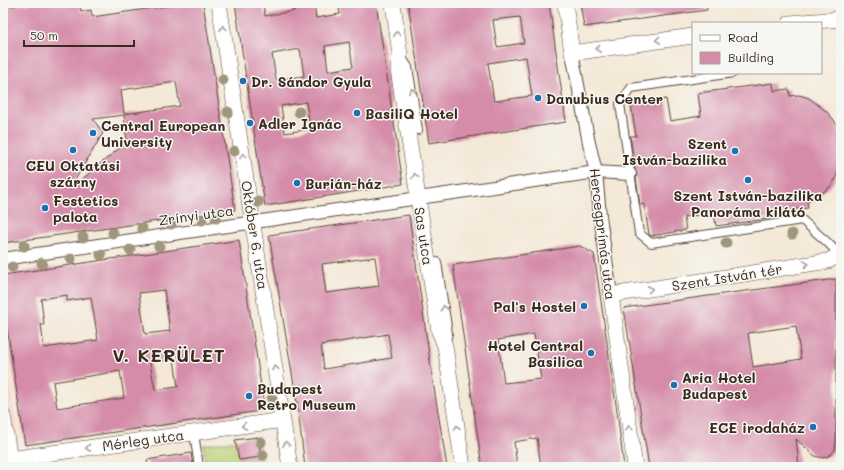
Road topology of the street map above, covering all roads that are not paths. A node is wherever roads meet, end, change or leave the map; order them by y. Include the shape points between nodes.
1 (219, 3) edge
2 (393, 3) edge
3 (565, 3) edge
4 (841, 19) edge
5 (819, 21) edge
6 (804, 22) edge
7 (692, 36) edge
8 (572, 53) junction
9 (400, 54) junction
10 (726, 74) edge
11 (418, 130) dead end
12 (596, 172) junction
13 (630, 174) junction
14 (418, 198) junction
15 (253, 222) junction
16 (840, 254) edge
17 (3, 259) edge
18 (437, 262) dead end
19 (611, 295) junction
20 (445, 346) junction
21 (3, 416) edge
22 (283, 420) junction
23 (194, 433) junction
24 (8, 462) edge
25 (199, 467) edge
26 (290, 467) edge
27 (463, 467) edge
28 (635, 467) edge

15 -> 1 street, Október 6. utca
9 -> 2 street, Sas utca
3 - 8 street, Hercegprímás utca
4 - 5 street
5 - 6 street
7 -> 8 street
8 - 12 street, Hercegprímás utca
11 -> 9 lane via 408,67
14 -> 9 street, Sas utca via 398,69
10 - 13 lane via 631,88 620,104
12 - 13 street
12 - 14 street
12 - 19 street, Hercegprímás utca
13 - 16 lane via 639,233 651,243 802,220
14 - 15 street, Zrínyi utca
14 - 20 street, Sas utca via 439,332
15 - 17 street, Zrínyi utca
22 -> 15 street, Október 6. utca
19 -> 16 street, Szent István tér via 828,261
20 -> 18 lane via 448,333
28 -> 19 street, Hercegprímás utca
27 -> 20 street, Sas utca
21 - 24 street
22 -> 23 street, Mérleg utca
26 -> 22 street, Október 6. utca
23 -> 24 street, Mérleg utca
23 - 25 lane

